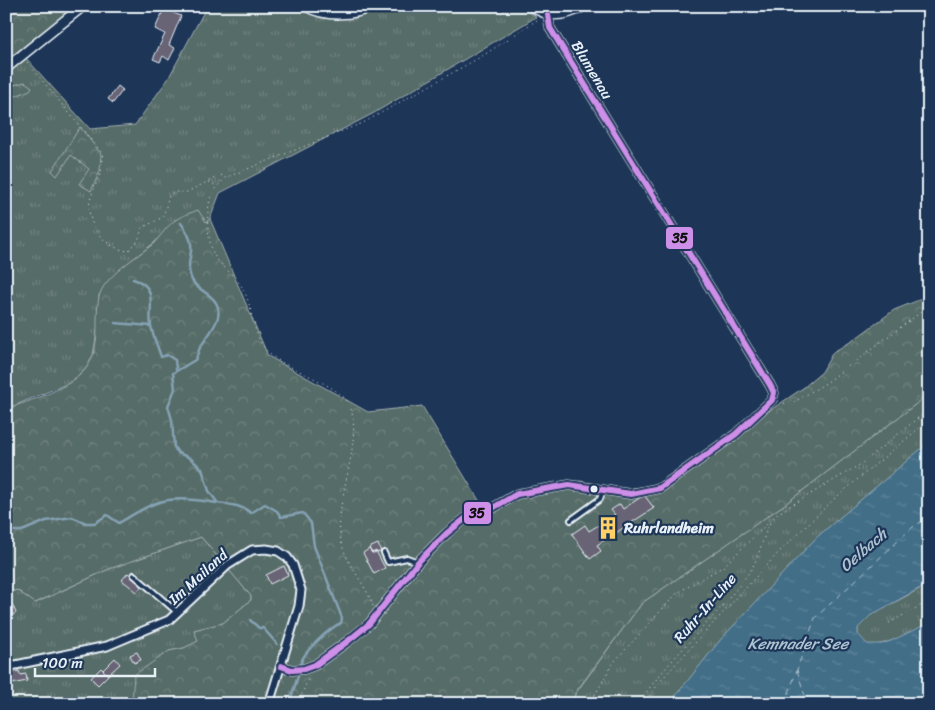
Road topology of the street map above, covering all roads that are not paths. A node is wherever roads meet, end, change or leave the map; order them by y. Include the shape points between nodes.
1 (82, 6) edge
2 (306, 6) edge
3 (372, 6) edge
4 (532, 6) edge
5 (584, 6) edge
6 (545, 14) junction
7 (6, 68) edge
8 (603, 490) junction
9 (571, 520) dead end
10 (384, 553) dead end
11 (418, 562) junction
12 (134, 575) dead end
13 (178, 614) junction
14 (281, 666) junction
15 (6, 667) edge
16 (269, 704) edge

1 - 7 street
2 - 3 street via 336,14
4 - 6 street
5 - 6 street via 565,14
6 - 8 street, Blumenau via 550,28 774,393 772,400 736,434 660,488 631,494
8 - 9 lane via 600,499
8 - 11 street via 569,485 517,494 462,520
10 - 11 lane via 388,562 407,558
11 - 14 street via 369,624 315,665 292,670
12 - 13 lane
13 - 14 street, Im Mailand via 236,560 256,549 278,551 294,566 301,590
13 - 15 street, Im Mailand via 106,646
14 - 16 street, Im Mailand

